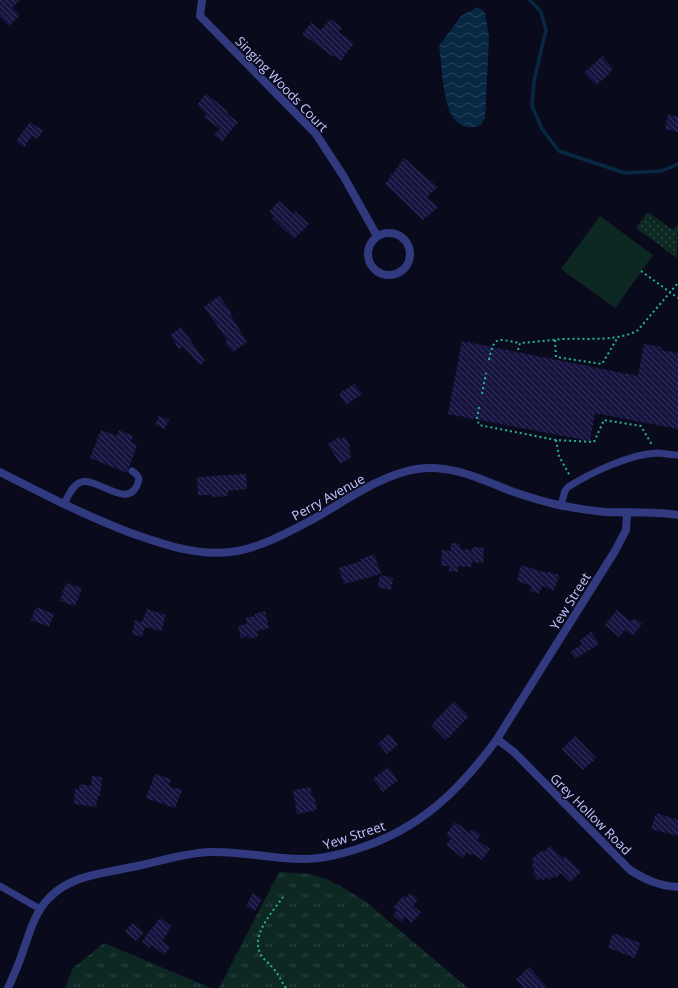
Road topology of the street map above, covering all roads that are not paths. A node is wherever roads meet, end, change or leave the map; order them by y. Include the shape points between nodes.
1 (202, 0) edge
2 (377, 236) junction
3 (678, 455) edge
4 (132, 471) dead end
5 (0, 472) edge
6 (64, 504) junction
7 (561, 505) junction
8 (627, 512) junction
9 (678, 515) edge
10 (497, 739) junction
11 (0, 886) edge
12 (678, 887) edge
13 (40, 910) junction
14 (8, 988) edge

1 - 2 street, Singing Woods Court via 200,16 316,134
2 - 2 street via 368,249 370,264 382,274 390,275 404,269 410,255 406,240 392,232
3 - 7 lane via 642,455 597,471 568,487
4 - 6 lane via 139,479 135,490 129,494 80,482
5 - 6 street, Perry Avenue
6 - 7 street, Perry Avenue via 162,544 216,553 242,550 276,538 385,478 417,469 442,468 459,472
7 - 8 street, Perry Avenue via 604,512
8 - 9 street, Perry Avenue
8 - 10 street, Yew Street via 626,530 615,552
10 - 12 street, Grey Hollow Road via 514,752 630,870 651,882
10 - 13 street, Yew Street via 471,773 440,804 409,827 378,842 341,854 314,859 212,852 192,854 76,880 55,892
11 - 13 lane
13 - 14 street, Yew Street

